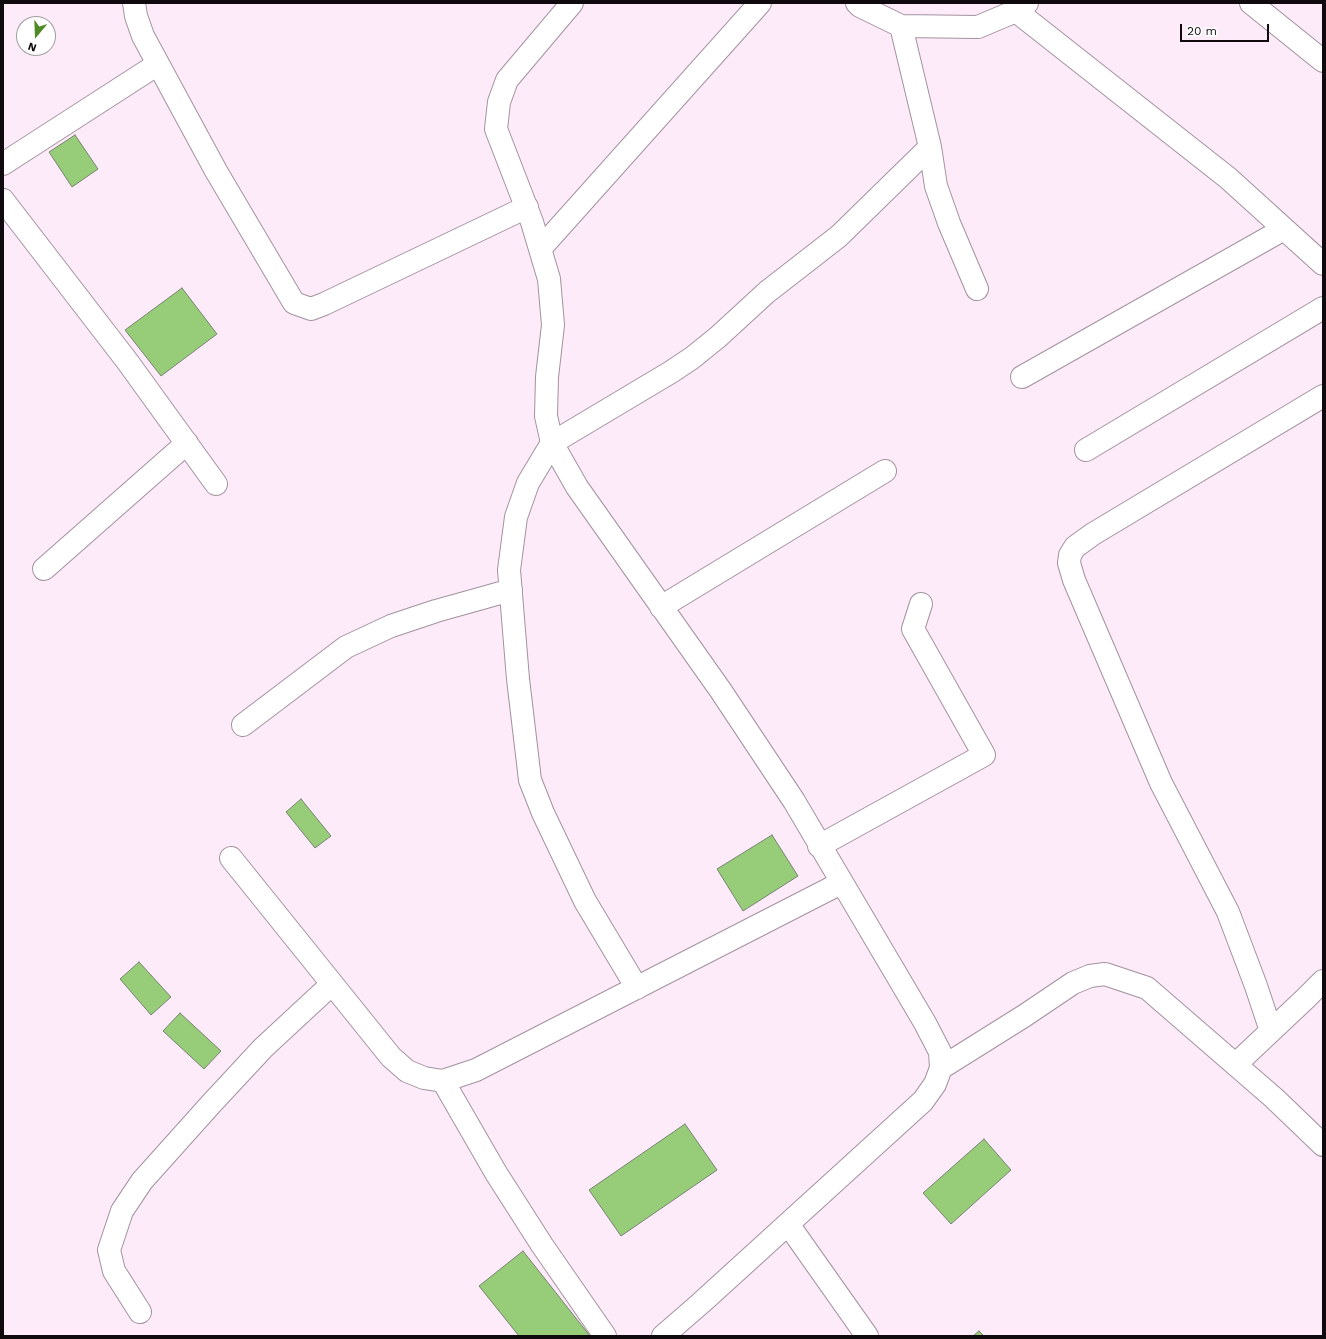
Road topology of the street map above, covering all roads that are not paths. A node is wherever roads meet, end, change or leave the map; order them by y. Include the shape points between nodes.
1 (134, 3) edge
2 (572, 3) edge
3 (760, 3) edge
4 (857, 3) edge
5 (1251, 3) edge
6 (1021, 7) edge
7 (901, 26) junction
8 (1323, 61) edge
9 (158, 64) junction
10 (930, 147) junction
11 (3, 164) edge
12 (3, 200) edge
13 (527, 207) junction
14 (1284, 229) junction
15 (540, 249) junction
16 (1323, 264) edge
17 (977, 289) dead end
18 (1323, 308) edge
19 (1022, 377) dead end
20 (1323, 396) edge
21 (187, 443) junction
22 (552, 443) junction
23 (1086, 450) dead end
24 (885, 471) dead end
25 (216, 484) dead end
26 (44, 569) dead end
27 (511, 590) junction
28 (921, 604) dead end
29 (661, 607) junction
30 (243, 725) dead end
31 (819, 846) junction
32 (231, 858) dead end
33 (842, 883) junction
34 (1323, 981) edge
35 (332, 984) junction
36 (637, 988) junction
37 (1271, 1031) junction
38 (1236, 1064) junction
39 (941, 1068) junction
40 (444, 1081) junction
41 (1323, 1145) edge
42 (788, 1224) junction
43 (140, 1312) dead end
44 (605, 1336) edge
45 (663, 1336) edge
46 (867, 1336) edge

1 - 9 street via 143,36
2 - 13 street via 507,80 499,102 496,129
3 - 15 street
4 - 7 street
5 - 8 street
6 - 7 street via 978,27
6 - 14 street via 1228,178
7 - 10 street
9 - 11 street
9 - 13 street via 216,171 294,303 303,307 311,309 324,304
10 - 17 street via 936,186
10 - 22 street via 839,236 767,292 692,358
12 - 21 street
13 - 15 street
14 - 16 street
14 - 19 street
15 - 22 street via 549,279 552,325 546,416
18 - 23 street
20 - 37 street via 1092,534 1075,547 1069,563 1161,783 1228,912
21 - 25 street
21 - 26 street
22 - 27 street via 528,482 516,517 509,570
22 - 29 street via 576,487
24 - 29 street
27 - 30 street via 414,618 346,647
27 - 36 street via 530,780 585,901
28 - 31 street via 913,629 984,755
29 - 31 street via 794,801
31 - 33 street
32 - 35 street
33 - 36 street
33 - 39 street via 925,1023 940,1052
34 - 37 street
35 - 40 street via 391,1057 407,1071 424,1078
35 - 43 street via 263,1048 211,1104 142,1181 122,1211 109,1250 114,1271
36 - 40 street via 476,1070
37 - 38 street
38 - 39 street via 1147,988 1105,974 1090,976 1073,983
38 - 41 street
39 - 42 street via 935,1084 923,1101
40 - 44 street via 496,1173
42 - 45 street
42 - 46 street

